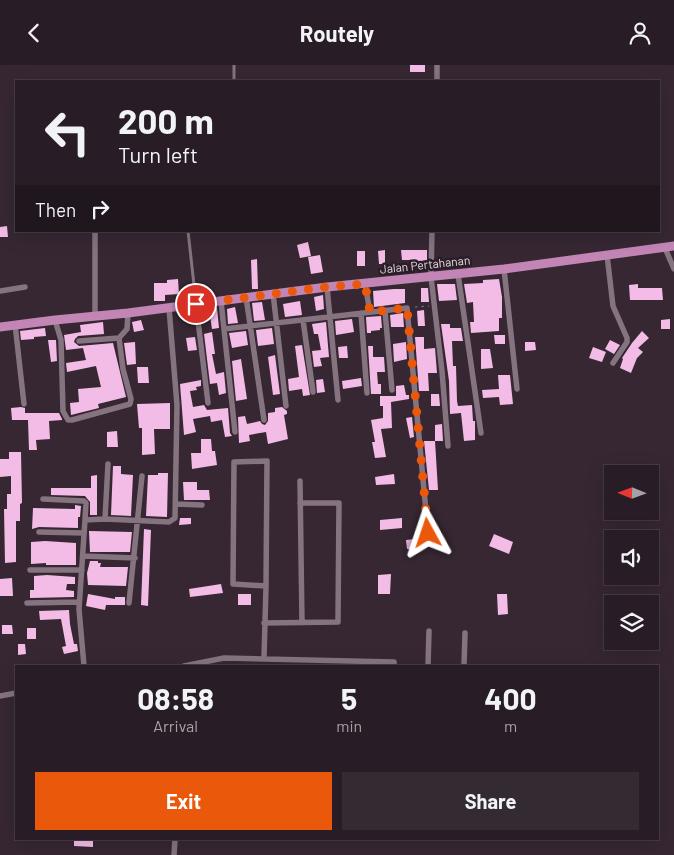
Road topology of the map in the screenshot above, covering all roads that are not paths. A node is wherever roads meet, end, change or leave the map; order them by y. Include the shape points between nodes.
1 (234, 65) edge
2 (437, 65) edge
3 (234, 80) edge
4 (437, 80) edge
5 (95, 232) edge
6 (188, 232) edge
7 (432, 232) edge
8 (669, 247) edge
9 (607, 255) junction
10 (504, 269) junction
11 (674, 269) edge
12 (458, 273) junction
13 (431, 277) junction
14 (365, 284) junction
15 (25, 287) dead end
16 (326, 287) junction
17 (0, 291) edge
18 (274, 293) junction
19 (246, 297) junction
20 (221, 301) junction
21 (196, 304) junction
22 (169, 308) junction
23 (385, 311) junction
24 (370, 312) junction
25 (128, 313) junction
26 (360, 313) junction
27 (95, 317) junction
28 (330, 317) junction
29 (55, 320) junction
30 (303, 320) junction
31 (276, 323) junction
32 (15, 324) junction
33 (249, 326) junction
34 (0, 327) edge
35 (224, 329) junction
36 (119, 338) junction
37 (79, 341) dead end
38 (614, 363) dead end
39 (517, 389) dead end
40 (392, 390) dead end
41 (313, 392) dead end
42 (366, 393) dead end
43 (338, 400) dead end
44 (208, 403) dead end
45 (24, 405) dead end
46 (286, 406) dead end
47 (264, 420) dead end
48 (236, 432) dead end
49 (481, 433) dead end
50 (448, 446) dead end
51 (108, 464) dead end
52 (142, 477) dead end
53 (300, 481) dead end
54 (43, 499) dead end
55 (300, 503) junction
56 (176, 504) junction
57 (202, 505) dead end
58 (105, 519) junction
59 (85, 520) junction
60 (137, 520) junction
61 (39, 532) dead end
62 (84, 533) junction
63 (428, 533) dead end
64 (83, 556) junction
65 (135, 558) junction
66 (82, 569) junction
67 (30, 570) dead end
68 (266, 585) junction
69 (79, 602) junction
70 (27, 603) dead end
71 (130, 603) dead end
72 (264, 623) junction
73 (302, 623) junction
74 (429, 631) dead end
75 (465, 633) dead end
76 (264, 658) junction
77 (277, 659) junction
78 (84, 665) edge
79 (189, 665) edge
80 (277, 665) edge
81 (394, 665) edge
82 (428, 665) edge
83 (464, 665) edge
84 (15, 693) edge
85 (0, 696) edge
86 (175, 840) edge
87 (174, 855) edge

1 - 3 lane
2 - 4 street
5 - 27 street
6 - 21 lane
7 - 13 street
8 - 9 main road, Jalan Pertahanan
8 - 11 street
9 - 10 main road, Jalan Pertahanan
9 - 38 street via 613,306 627,338
10 - 12 main road, Jalan Pertahanan
10 - 39 street
12 - 13 main road, Jalan Pertahanan
12 - 49 street
13 - 14 main road, Jalan Pertahanan
13 - 50 street
14 - 16 main road, Jalan Pertahanan
14 - 24 street
15 - 17 street
16 - 18 main road, Jalan Pertahanan
16 - 28 street
18 - 19 main road, Jalan Pertahanan
18 - 31 street
19 - 20 main road, Jalan Pertahanan
19 - 33 street
20 - 21 main road, Jalan Pertahanan
20 - 35 street
21 - 22 main road, Jalan Pertahanan
21 - 44 street
22 - 25 main road, Jalan Pertahanan
22 - 56 street via 177,405
23 - 24 street
23 - 40 street
23 - 63 street via 407,308
24 - 26 street
25 - 27 main road, Jalan Pertahanan
25 - 36 street via 127,329
26 - 28 street
26 - 42 street
27 - 29 main road, Jalan Pertahanan
28 - 30 street
28 - 43 street
29 - 32 main road, Jalan Pertahanan
29 - 36 street via 61,340 63,411 68,419 130,404
30 - 31 street
30 - 41 street
31 - 33 street
31 - 46 street
32 - 34 main road, Jalan Pertahanan
32 - 45 street
33 - 35 street
33 - 47 street
35 - 48 street
36 - 37 street
51 - 58 street
52 - 60 street
53 - 55 street
54 - 59 street via 84,501
55 - 73 street
55 - 73 street via 338,503 338,622
56 - 57 street
56 - 60 street via 173,521
58 - 59 street
58 - 60 street
59 - 62 street
60 - 65 street
61 - 62 street
62 - 64 street
64 - 65 street
64 - 66 street
65 - 71 street
66 - 67 street
66 - 69 street
68 - 68 street via 267,461 234,462 233,583
68 - 72 street
69 - 70 street
69 - 78 street
72 - 73 street
72 - 76 street
74 - 82 street
75 - 83 street
76 - 77 street
76 - 79 street via 224,658
77 - 80 street
77 - 81 street via 394,662
84 - 85 street
86 - 87 street

